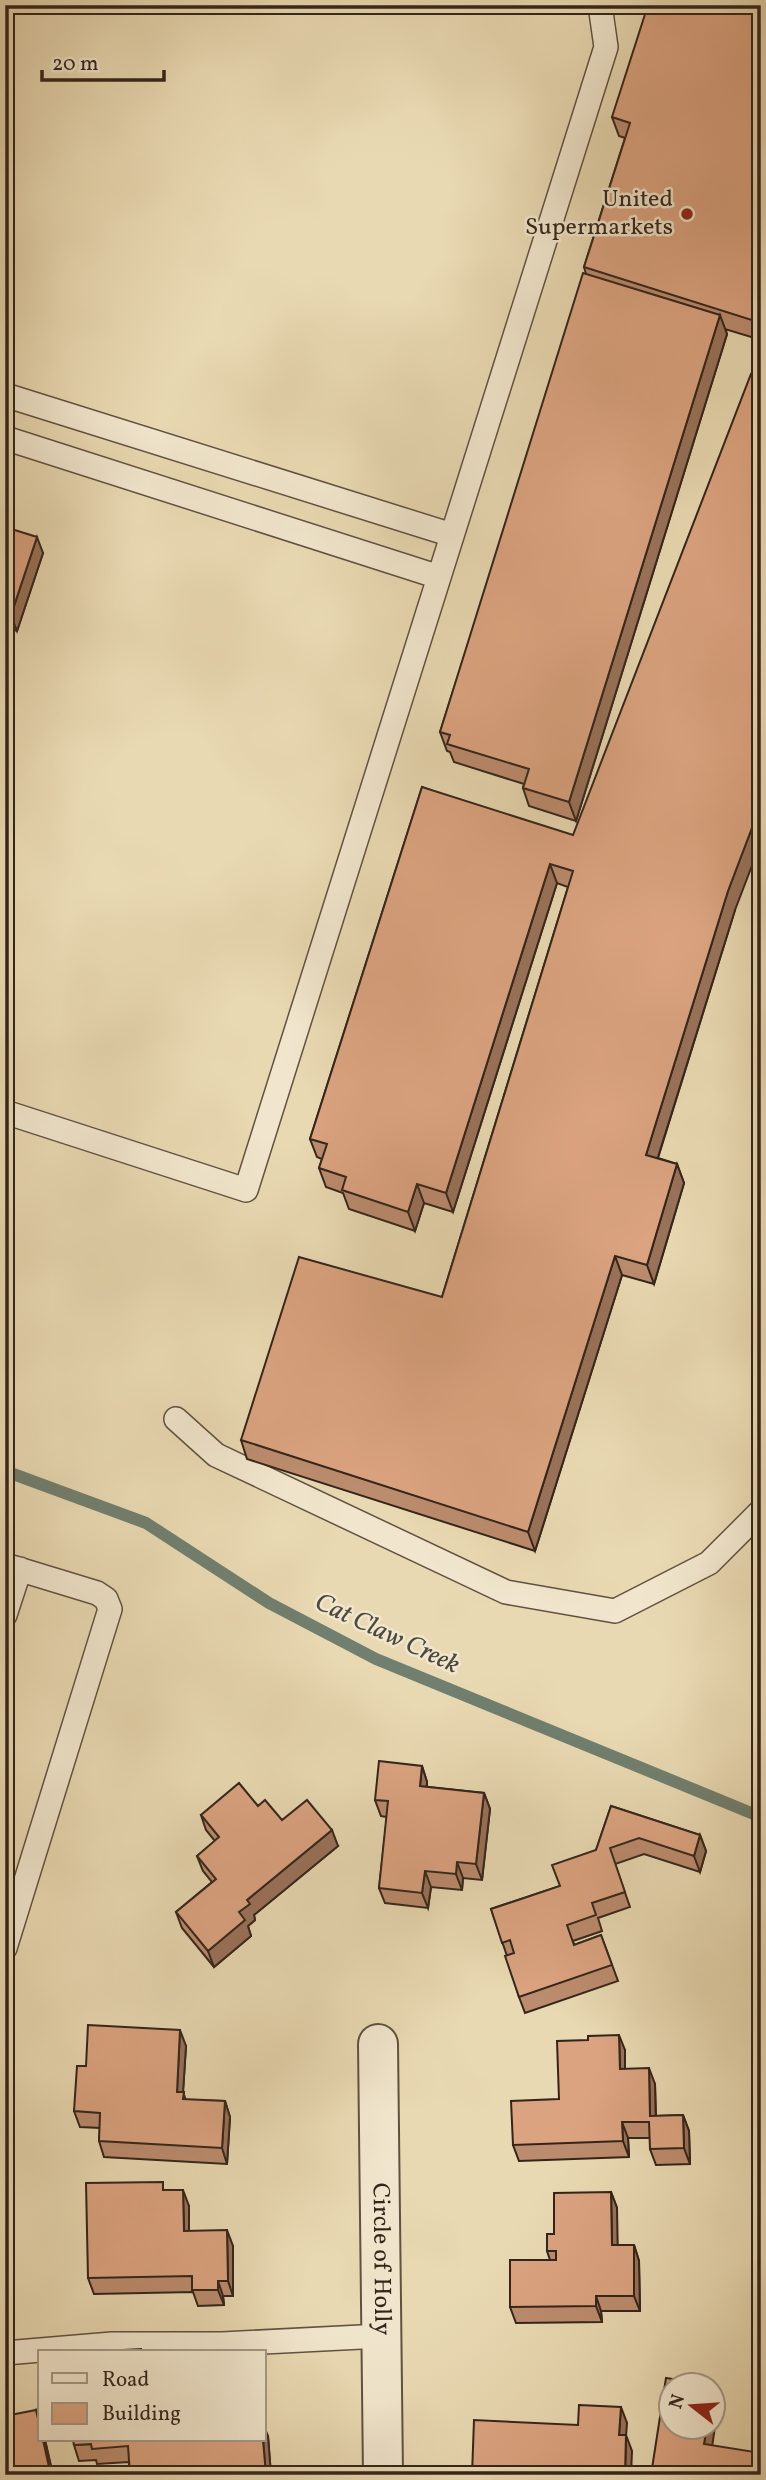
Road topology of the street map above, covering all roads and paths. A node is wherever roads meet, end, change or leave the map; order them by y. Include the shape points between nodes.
1 (600, 5) edge
2 (5, 395) edge
3 (5, 438) edge
4 (452, 535) junction
5 (439, 577) junction
6 (5, 1112) edge
7 (176, 1419) dead end
8 (761, 1511) edge
9 (12, 1567) edge
10 (5, 1615) edge
11 (5, 1948) edge
12 (378, 2044) dead end
13 (381, 2336) junction
14 (38, 2350) edge
15 (41, 2350) edge
16 (5, 2353) edge
17 (383, 2475) edge

1 - 4 lane via 606,47
2 - 4 lane
3 - 5 lane
4 - 5 lane
5 - 6 lane via 246,1189
7 - 8 lane via 216,1455 506,1592 615,1611 709,1563
9 - 10 lane
9 - 11 lane via 97,1593 110,1609
12 - 13 street, Circle of Holly
13 - 15 lane
13 - 17 street, Circle of Holly
14 - 16 lane

